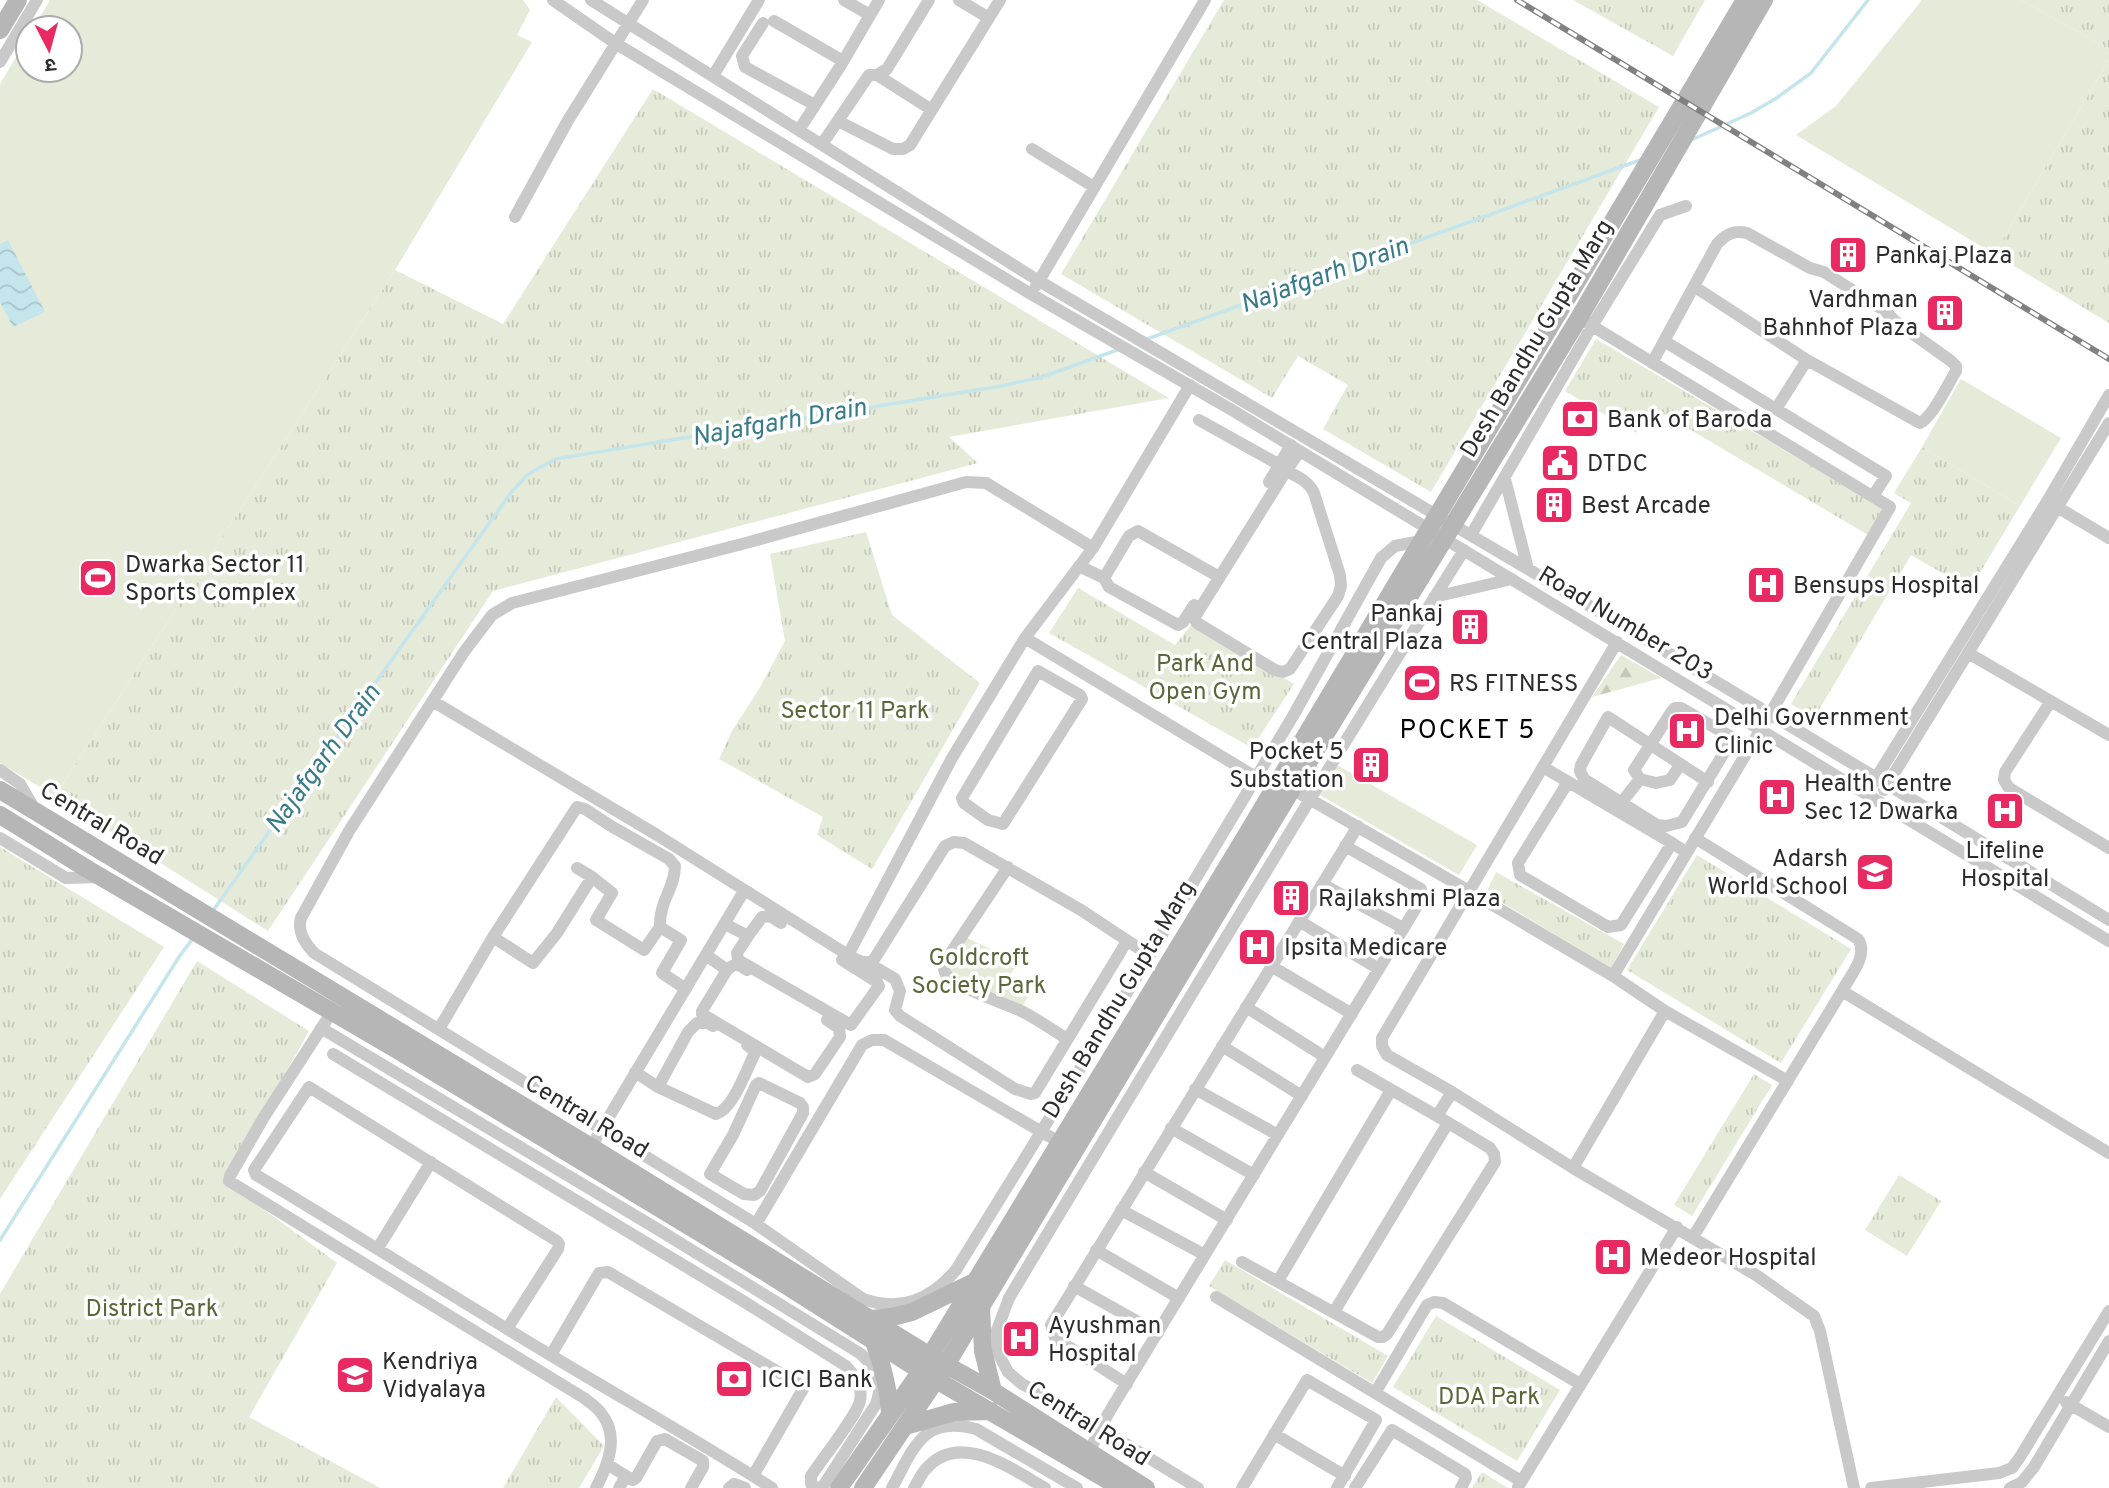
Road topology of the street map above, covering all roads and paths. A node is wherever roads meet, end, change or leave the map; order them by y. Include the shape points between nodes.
1 (18, 0) edge
2 (37, 0) edge
3 (553, 0) edge
4 (591, 0) edge
5 (643, 0) edge
6 (844, 0) edge
7 (879, 0) edge
8 (929, 0) edge
9 (958, 0) edge
10 (1000, 0) edge
11 (1205, 0) edge
12 (1745, 0) edge
13 (1764, 0) edge
14 (757, 1) edge
15 (870, 15) junction
16 (989, 18) junction
17 (628, 23) junction
18 (0, 30) edge
19 (615, 43) junction
20 (843, 61) junction
21 (0, 62) edge
22 (877, 75) junction
23 (713, 76) junction
24 (815, 105) junction
25 (932, 110) junction
26 (838, 121) junction
27 (799, 130) junction
28 (822, 144) junction
29 (1032, 149) dead end
30 (1094, 187) junction
31 (1686, 206) dead end
32 (515, 217) dead end
33 (1039, 281) junction
34 (1695, 287) junction
35 (1031, 294) junction
36 (1585, 322) junction
37 (1664, 341) junction
38 (1807, 360) junction
39 (1652, 363) junction
40 (1190, 386) junction
41 (2109, 395) edge
42 (1776, 409) junction
43 (1199, 420) dead end
44 (2109, 424) edge
45 (1295, 448) junction
46 (1283, 468) junction
47 (1505, 479) junction
48 (1873, 496) junction
49 (2057, 507) junction
50 (1436, 530) junction
51 (1471, 535) junction
52 (2109, 538) edge
53 (1093, 548) junction
54 (1464, 550) junction
55 (1079, 566) junction
56 (1528, 569) junction
57 (1214, 574) junction
58 (1104, 578) junction
59 (1512, 579) junction
60 (1434, 597) junction
61 (1024, 638) junction
62 (1617, 642) junction
63 (1968, 653) junction
64 (1051, 654) junction
65 (1038, 671) junction
66 (2051, 701) junction
67 (434, 702) junction
68 (1770, 714) junction
69 (1745, 719) junction
70 (1760, 729) junction
71 (2109, 735) edge
72 (1733, 738) junction
73 (1650, 745) junction
74 (1680, 765) junction
75 (1543, 767) junction
76 (0, 770) edge
77 (1876, 777) junction
78 (1256, 778) junction
79 (1640, 779) junction
80 (1568, 782) junction
81 (1707, 782) junction
82 (1888, 785) junction
83 (1274, 788) junction
84 (1292, 789) junction
85 (0, 790) edge
86 (1867, 793) junction
87 (1311, 799) junction
88 (1879, 800) junction
89 (1622, 802) junction
90 (36, 811) junction
91 (0, 815) edge
92 (1358, 826) junction
93 (0, 838) edge
94 (1695, 838) junction
95 (1672, 843) junction
96 (1345, 846) junction
97 (2109, 848) edge
98 (1686, 852) junction
99 (1008, 867) junction
100 (577, 868) dead end
101 (102, 877) junction
102 (593, 877) junction
103 (1322, 884) junction
104 (744, 891) junction
105 (1469, 891) junction
106 (1299, 920) junction
107 (2109, 920) edge
108 (724, 924) junction
109 (660, 928) junction
110 (1403, 928) junction
111 (748, 936) junction
112 (493, 937) junction
113 (1127, 941) junction
114 (2109, 941) edge
115 (706, 955) junction
116 (848, 955) junction
117 (1149, 956) junction
118 (868, 963) junction
119 (1271, 965) junction
120 (1379, 969) junction
121 (727, 970) junction
122 (1612, 976) junction
123 (1842, 991) junction
124 (683, 993) junction
125 (388, 998) junction
126 (1246, 1007) junction
127 (332, 1011) junction
128 (702, 1011) junction
129 (1665, 1011) junction
130 (1352, 1014) junction
131 (374, 1015) junction
132 (321, 1028) junction
133 (439, 1029) junction
134 (1067, 1039) junction
135 (1222, 1046) junction
136 (333, 1054) dead end
137 (1325, 1057) junction
138 (1357, 1070) dead end
139 (635, 1072) junction
140 (1788, 1081) junction
141 (657, 1087) junction
142 (1195, 1089) junction
143 (1391, 1090) junction
144 (1452, 1092) junction
145 (431, 1094) junction
146 (1302, 1096) junction
147 (423, 1108) junction
148 (1437, 1116) junction
149 (1448, 1123) junction
150 (1171, 1128) junction
151 (602, 1130) junction
152 (1039, 1132) junction
153 (1278, 1135) junction
154 (1059, 1142) junction
155 (591, 1147) junction
156 (2109, 1153) edge
157 (431, 1162) junction
158 (1573, 1168) junction
159 (1144, 1172) junction
160 (710, 1174) junction
161 (1254, 1175) junction
162 (700, 1191) junction
163 (612, 1202) junction
164 (1121, 1210) junction
165 (603, 1217) junction
166 (1227, 1220) junction
167 (756, 1224) junction
168 (1676, 1227) junction
169 (1693, 1237) junction
170 (378, 1248) junction
171 (1096, 1250) junction
172 (1205, 1255) junction
173 (1242, 1262) dead end
174 (1278, 1281) junction
175 (974, 1282) junction
176 (1074, 1286) junction
177 (1416, 1287) junction
178 (1216, 1297) dead end
179 (1179, 1298) junction
180 (1434, 1302) junction
181 (981, 1306) junction
182 (2109, 1311) edge
183 (1334, 1312) junction
184 (870, 1319) junction
185 (507, 1329) junction
186 (1158, 1333) junction
187 (2109, 1341) edge
188 (874, 1342) junction
189 (551, 1355) junction
190 (933, 1368) junction
191 (1128, 1384) junction
192 (1580, 1384) junction
193 (993, 1391) junction
194 (1380, 1396) junction
195 (2057, 1397) junction
196 (2071, 1405) junction
197 (1067, 1408) junction
198 (1403, 1410) junction
199 (991, 1411) junction
200 (890, 1415) junction
201 (1376, 1420) junction
202 (905, 1426) junction
203 (2109, 1427) edge
204 (1100, 1428) junction
205 (1052, 1429) junction
206 (1392, 1430) junction
207 (1274, 1434) junction
208 (1089, 1452) junction
209 (607, 1464) junction
210 (626, 1476) junction
211 (753, 1476) junction
212 (1345, 1476) junction
213 (1519, 1485) edge
214 (596, 1488) edge
215 (619, 1488) edge
216 (691, 1488) edge
217 (730, 1488) edge
218 (745, 1488) edge
219 (772, 1488) edge
220 (820, 1488) edge
221 (839, 1488) edge
222 (863, 1488) edge
223 (892, 1488) edge
224 (914, 1488) edge
225 (1045, 1488) edge
226 (1076, 1488) edge
227 (1121, 1488) edge
228 (1146, 1488) edge
229 (1198, 1488) edge
230 (1242, 1488) edge
231 (1337, 1488) edge
232 (1354, 1488) edge
233 (1461, 1488) edge
234 (1854, 1488) edge
235 (1871, 1488) edge
236 (2010, 1488) edge

1 - 18 street
2 - 21 street
3 - 19 street
4 - 17 street
5 - 17 street
6 - 15 street
7 - 15 street
8 - 22 street via 887,69
9 - 16 street
10 - 16 street
11 - 30 street
12 - 50 street, Desh Bandhu Gupta Marg
13 - 36 street, Desh Bandhu Gupta Marg via 1661,177
14 - 23 street
15 - 20 street
16 - 25 street
17 - 19 street
17 - 23 street
19 - 32 street
19 - 35 street
20 - 24 street
20 - 24 street via 768,22 742,56 745,67
22 - 25 street
22 - 26 street via 869,75
23 - 27 street
24 - 27 street
25 - 26 street via 903,149 893,149
26 - 28 street
27 - 28 street
28 - 33 street
29 - 30 street
30 - 33 street
31 - 36 street via 1660,215
33 - 35 street
33 - 50 street via 1177,361
34 - 37 street
34 - 38 street
34 - 38 street via 1717,243 1739,231 1747,233 1825,272 1885,311 1956,366 1956,372 1920,423
35 - 40 street
36 - 39 street
36 - 47 street
36 - 50 street, Desh Bandhu Gupta Marg
37 - 39 street
37 - 42 street
38 - 42 street
39 - 48 street
40 - 45 street
40 - 53 street
41 - 77 street
42 - 48 street via 1886,475
43 - 46 street
44 - 49 street
45 - 46 street
45 - 50 street
46 - 46 street via 1304,479 1314,493 1341,586 1290,669 1283,672 1195,620
46 - 57 street
47 - 51 street
47 - 56 street
48 - 68 street via 1890,508
49 - 52 street
49 - 63 street
50 - 51 street, Road Number 203
50 - 54 street, Road Number 203
50 - 78 street via 1395,546 1381,558
50 - 83 street, Desh Bandhu Gupta Marg
50 - 84 street, Desh Bandhu Gupta Marg
51 - 56 street, Road Number 203
53 - 55 street
53 - 67 street via 986,482 966,482 512,603 492,615
54 - 59 street, Road Number 203
54 - 60 street
55 - 58 street
55 - 61 street
56 - 68 street, Road Number 203
57 - 58 street via 1138,531 1129,536
57 - 58 street via 1178,625 1109,587
59 - 60 street
59 - 62 street, Road Number 203
60 - 87 street
61 - 64 street
61 - 116 street via 952,758
62 - 69 street, Road Number 203
62 - 75 street
63 - 66 street
63 - 82 street
64 - 65 street
64 - 78 street
65 - 65 street via 1082,699 1003,824 988,820 962,798
66 - 71 street
66 - 97 street via 2004,780 2009,788
67 - 104 street
67 - 125 street via 349,831 299,923 305,943 314,953
68 - 70 street
68 - 77 street, Road Number 203
69 - 70 street, Road Number 203
69 - 72 street
70 - 86 street, Road Number 203
70 - 94 street
72 - 73 street via 1681,708 1672,711
72 - 81 street
73 - 74 street
73 - 79 street via 1634,770
73 - 89 street via 1608,717 1581,765 1584,779
74 - 79 street via 1671,780
74 - 81 street
75 - 80 street
75 - 105 street
76 - 90 street via 20,784
77 - 82 street, Road Number 203
77 - 86 street
78 - 83 street
78 - 117 street
79 - 89 street
80 - 95 street
80 - 95 street via 1518,863 1520,875 1608,928 1621,925
81 - 89 street via 1686,817 1674,825 1657,825
82 - 88 street
82 - 107 street, Road Number 203
83 - 154 street, Desh Bandhu Gupta Marg
84 - 87 street
84 - 181 street, Desh Bandhu Gupta Marg
85 - 90 street, Central Road
86 - 88 street, Road Number 203
87 - 92 street
87 - 197 street via 1009,1298 997,1330 998,1353 1008,1372
88 - 114 street, Road Number 203
90 - 131 street, Central Road
91 - 101 street, Central Road
92 - 96 street
92 - 105 street
93 - 101 street via 66,878
94 - 98 street
94 - 123 street via 1858,939 1862,953
95 - 98 street
96 - 103 street
96 - 110 street via 1421,889 1422,898
98 - 122 street
99 - 113 street
99 - 118 street via 964,843 945,846
99 - 134 street via 943,970 946,976 1027,1014
100 - 102 street
101 - 127 street, Central Road
102 - 109 street via 612,893 596,920 644,950
102 - 112 street via 533,963
103 - 106 street
103 - 110 street
104 - 108 street
104 - 116 street
105 - 122 street
105 - 144 street via 1381,1046 1387,1055
106 - 119 street
106 - 120 street
108 - 111 street
108 - 115 street
109 - 112 street via 659,914 675,866 577,807
109 - 124 street via 681,940 662,973
110 - 120 street
111 - 111 street via 762,917 770,916 877,982 878,990 854,1023 847,1024 738,960 737,953
112 - 133 street
113 - 117 street
113 - 134 street
115 - 121 street
115 - 124 street
116 - 118 street
117 - 152 street
118 - 134 street via 895,979 900,991 895,1010 900,1016 1015,1089 1035,1093
119 - 126 street
119 - 130 street
120 - 130 street
121 - 128 street
121 - 128 street via 738,965 839,1028 840,1037 813,1077 808,1077 704,1017
122 - 129 street
123 - 140 street
123 - 156 street
124 - 128 street
124 - 139 street
125 - 131 street
125 - 133 street
126 - 135 street
126 - 137 street
127 - 132 street
127 - 188 street, Central Road
129 - 140 street
129 - 158 street
130 - 137 street
131 - 155 street, Central Road
132 - 145 street
132 - 209 street via 264,1117 230,1182 584,1398 601,1412 610,1429
133 - 151 street
135 - 142 street
135 - 146 street
136 - 147 street
137 - 146 street
138 - 143 street
139 - 141 street
139 - 151 street
140 - 169 street
141 - 141 street via 707,1112 722,1112 732,1101 755,1051 707,1023 697,1023
142 - 150 street
142 - 153 street
143 - 148 street
143 - 174 street
144 - 148 street
144 - 158 street
145 - 147 street
145 - 163 street
146 - 153 street
147 - 165 street
148 - 149 street
149 - 177 street via 1490,1148 1495,1161
149 - 183 street
150 - 159 street
150 - 161 street
151 - 155 street
151 - 162 street
152 - 154 street
152 - 167 street via 956,1269 943,1286 922,1297 881,1305 863,1298
152 - 167 street via 884,1040 872,1040 862,1045
153 - 161 street
154 - 175 street, Desh Bandhu Gupta Marg
155 - 184 street, Central Road
157 - 170 street
157 - 170 street via 309,1087 254,1170
157 - 185 street via 559,1244
158 - 168 street
159 - 164 street
159 - 166 street
160 - 160 street via 744,1194 760,1191 803,1113 800,1103 756,1085
160 - 162 street
161 - 166 street
162 - 167 street
163 - 165 street
163 - 220 street via 861,1354 873,1366 879,1376 876,1404
164 - 171 street
164 - 172 street
165 - 220 street via 755,1308 856,1376 860,1400 855,1412 811,1476 811,1484
166 - 172 street
168 - 169 street
168 - 192 street
169 - 234 street via 1814,1315
170 - 185 street
171 - 176 street
171 - 179 street
172 - 179 street
173 - 174 street
174 - 183 street
175 - 184 street via 912,1312
175 - 190 street, Desh Bandhu Gupta Marg
176 - 186 street
176 - 191 street via 1051,1325 1055,1338
177 - 180 street
177 - 183 street via 1383,1337
178 - 194 street
179 - 186 street
180 - 192 street via 1443,1303
180 - 194 street via 1427,1304
181 - 190 street, Desh Bandhu Gupta Marg
181 - 193 street via 983,1351
182 - 195 street
184 - 190 street, Central Road
185 - 189 street
186 - 191 street
187 - 196 street
188 - 190 street, Central Road
188 - 200 street via 885,1371
189 - 211 street
189 - 211 street via 600,1273 608,1272 802,1386
190 - 193 street, Central Road
190 - 199 street, Central Road
190 - 200 street, Desh Bandhu Gupta Marg
190 - 202 street, Desh Bandhu Gupta Marg
191 - 204 street
192 - 213 street
193 - 205 street, Central Road
194 - 198 street
194 - 201 street
195 - 196 street
195 - 235 street via 2012,1468
196 - 203 street
196 - 236 street via 2034,1467
197 - 204 street
197 - 205 street
198 - 206 street
198 - 213 street
199 - 202 street via 954,1412
199 - 227 street, Central Road
200 - 221 street, Desh Bandhu Gupta Marg
201 - 207 street via 1307,1380
201 - 212 street
202 - 222 street, Desh Bandhu Gupta Marg
204 - 208 street
204 - 229 street
205 - 208 street, Central Road
206 - 232 street
206 - 233 street via 1465,1474
207 - 212 street
207 - 230 street
208 - 228 street, Central Road
209 - 210 street
209 - 214 street
210 - 215 street
210 - 216 street via 636,1478 657,1441 665,1439 703,1461
211 - 219 street
212 - 231 street
217 - 218 street via 734,1484
223 - 226 street via 919,1440 944,1425 958,1424 976,1429
224 - 225 street via 926,1468 944,1455 961,1452 981,1454

